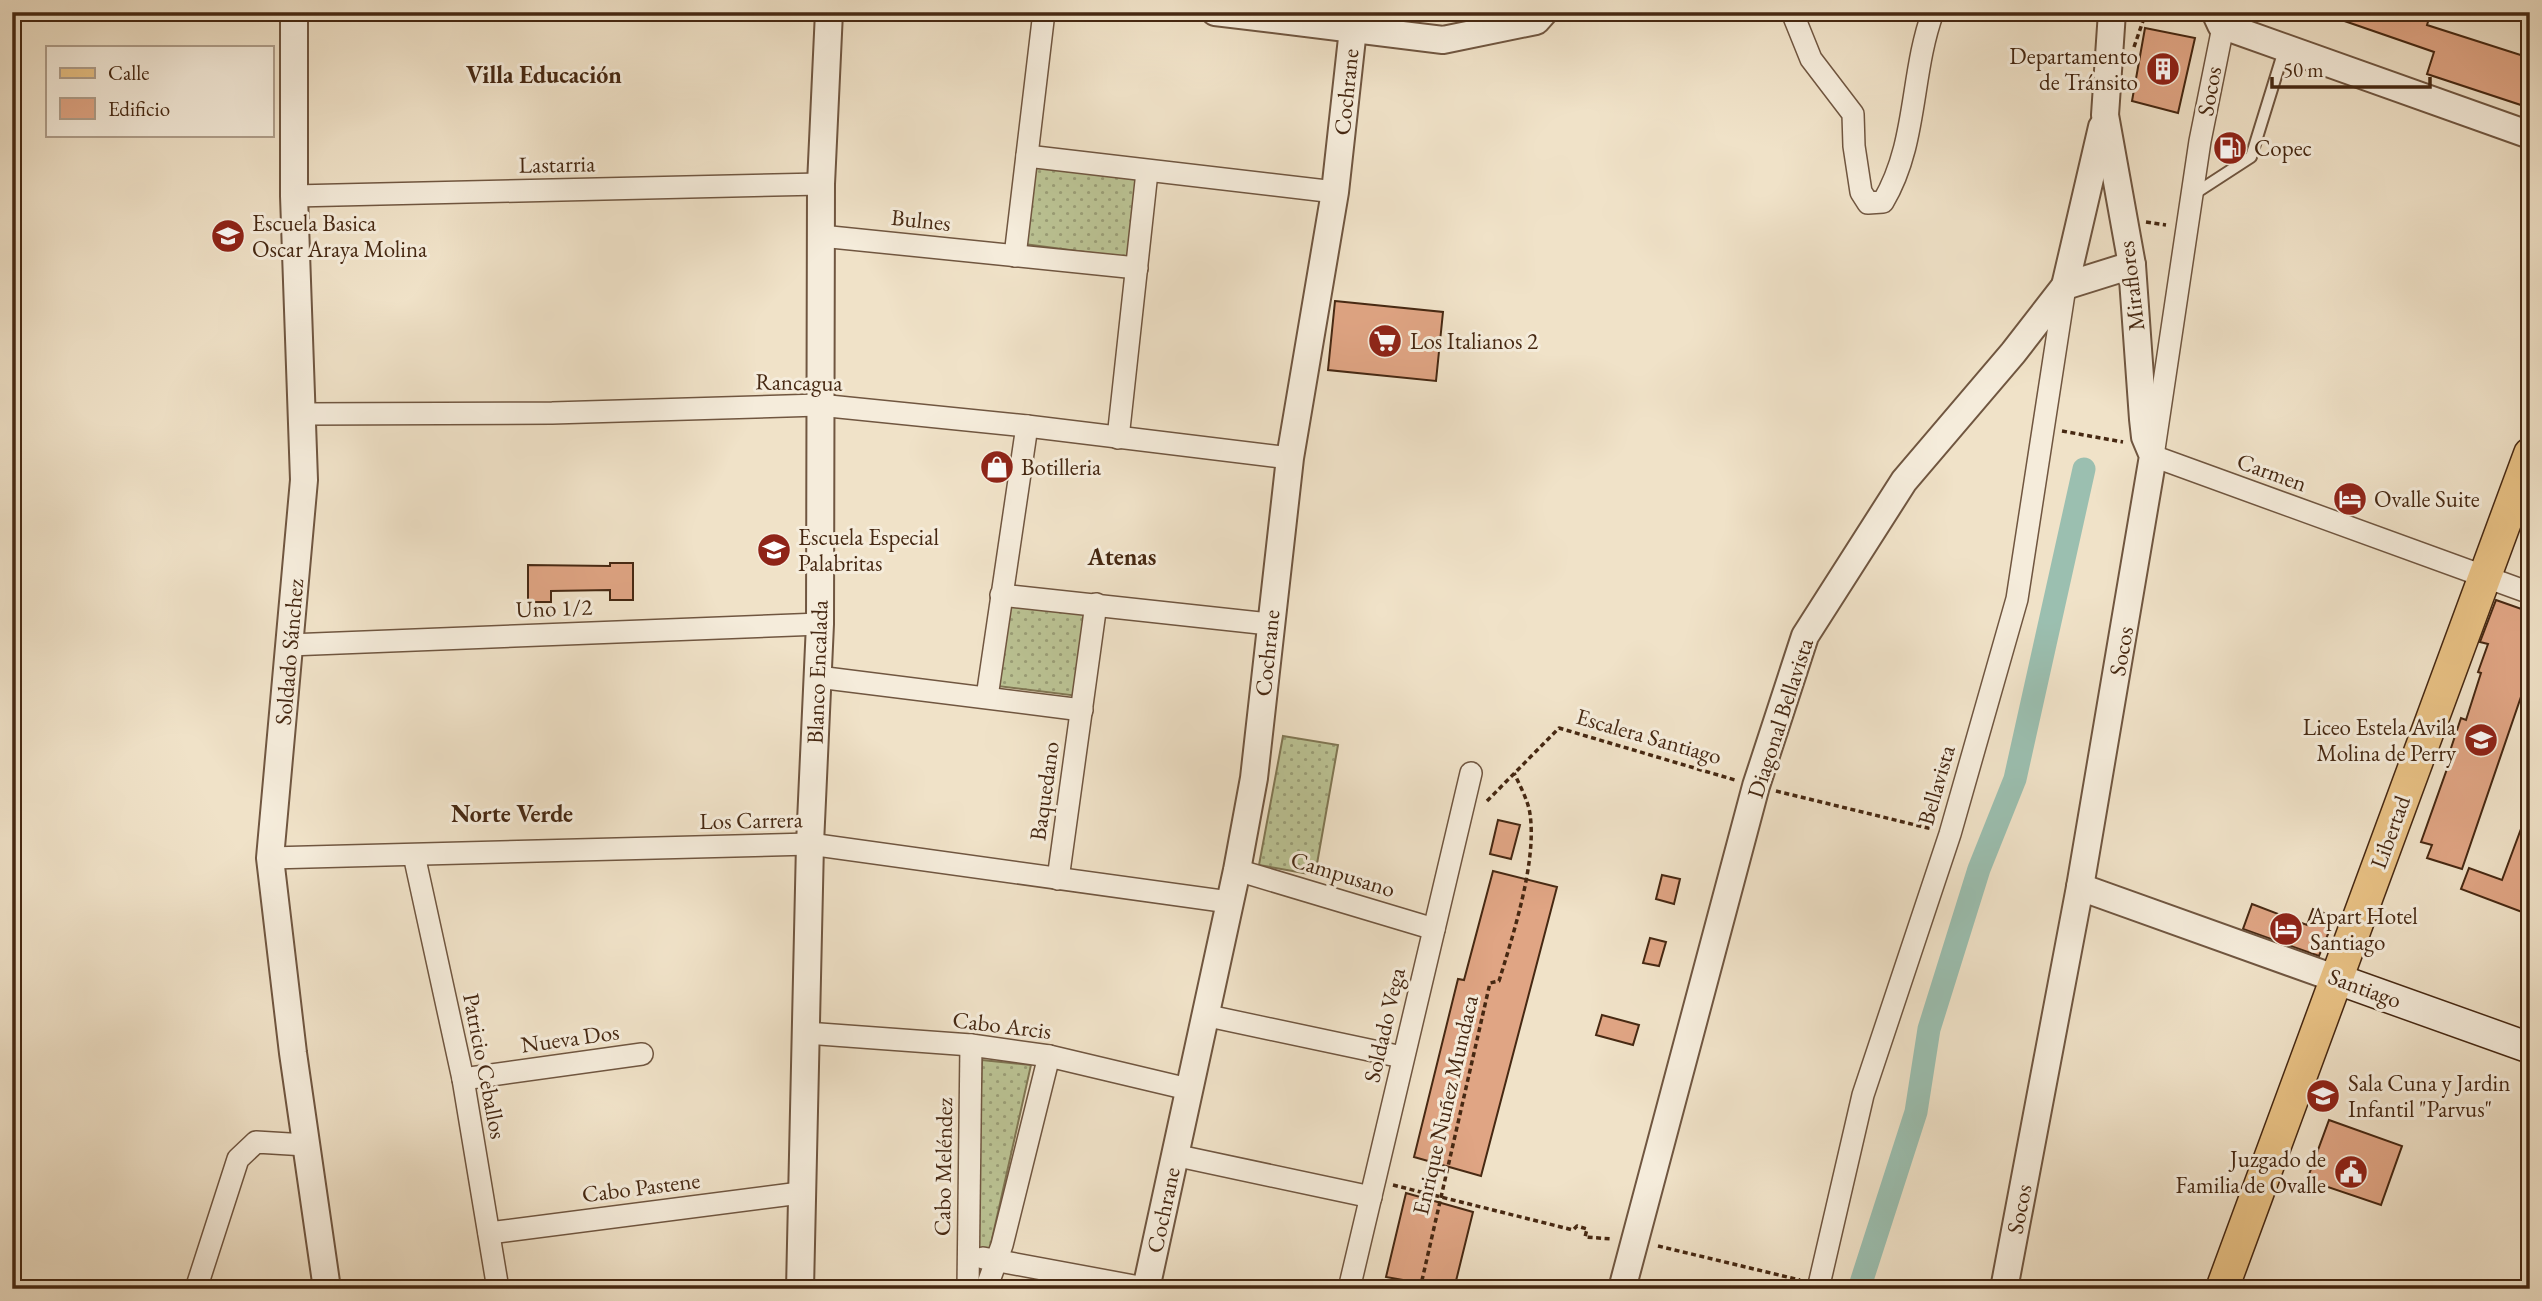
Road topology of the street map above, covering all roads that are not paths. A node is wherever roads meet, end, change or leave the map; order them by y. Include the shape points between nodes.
1 (293, 12) edge
2 (829, 12) edge
3 (1044, 12) edge
4 (1215, 12) edge
5 (1544, 12) edge
6 (1792, 12) edge
7 (1933, 12) edge
8 (2112, 12) edge
9 (2221, 16) edge
10 (1354, 21) edge
11 (1386, 23) edge
12 (2285, 47) junction
13 (2105, 116) junction
14 (2530, 135) edge
15 (1027, 156) junction
16 (1147, 172) junction
17 (821, 184) junction
18 (1335, 192) junction
19 (2192, 195) junction
20 (295, 196) junction
21 (821, 236) junction
22 (1015, 256) junction
23 (2132, 265) junction
24 (1137, 268) junction
25 (2065, 286) junction
26 (819, 405) junction
27 (304, 414) junction
28 (1027, 426) junction
29 (1118, 438) junction
30 (2142, 450) junction
31 (2530, 454) edge
32 (1290, 458) junction
33 (2484, 577) junction
34 (2530, 593) edge
35 (1002, 595) junction
36 (1096, 604) junction
37 (820, 624) junction
38 (1269, 624) junction
39 (289, 645) junction
40 (818, 677) junction
41 (987, 697) junction
42 (1082, 710) junction
43 (1471, 774) dead end
44 (810, 845) junction
45 (414, 855) junction
46 (270, 858) junction
47 (1237, 870) junction
48 (1058, 879) junction
49 (2080, 887) junction
50 (1229, 902) junction
51 (1434, 929) junction
52 (2337, 978) junction
53 (1204, 1015) junction
54 (806, 1033) junction
55 (971, 1045) junction
56 (2530, 1048) edge
57 (642, 1054) dead end
58 (1049, 1056) junction
59 (1402, 1057) junction
60 (463, 1079) junction
61 (1188, 1089) junction
62 (306, 1145) junction
63 (1174, 1155) junction
64 (1373, 1189) junction
65 (800, 1194) junction
66 (489, 1233) junction
67 (968, 1256) junction
68 (997, 1259) junction
69 (1819, 1286) edge
70 (1147, 1288) edge
71 (196, 1289) edge
72 (327, 1289) edge
73 (498, 1289) edge
74 (800, 1289) edge
75 (968, 1289) edge
76 (986, 1289) edge
77 (1349, 1289) edge
78 (1622, 1289) edge
79 (2004, 1289) edge
80 (2222, 1289) edge

1 - 20 street, Soldado Sánchez
2 - 17 street, Blanco Encalada
3 - 15 street
4 - 10 street
5 - 11 street via 1536,21 1443,40
6 - 7 street via 1811,59 1853,114 1861,192 1868,203 1883,202 1898,178
8 - 13 street, Miraflores
9 - 12 street
9 - 19 street, Socos
10 - 11 street
10 - 18 street, Cochrane
12 - 14 street
12 - 19 lane via 2251,157
13 - 23 street, Miraflores
13 - 25 street, Miraflores
15 - 16 street
15 - 22 street
16 - 18 street
16 - 24 street
17 - 20 street, Lastarria
17 - 21 street, Blanco Encalada
18 - 32 street, Cochrane
19 - 30 street, Socos
20 - 27 street, Soldado Sánchez
21 - 22 street, Bulnes
21 - 26 street, Blanco Encalada
22 - 24 street, Bulnes
23 - 25 street
23 - 30 street, Miraflores via 2145,437
24 - 29 street
25 - 69 street, Bellavista via 2017,599 1950,834 1863,1095
25 - 78 street, Diagonal Bellavista via 1904,481 1805,636 1756,786
26 - 27 street, Rancagua
26 - 28 street, Rancagua
26 - 37 street, Blanco Encalada
27 - 39 street, Soldado Sánchez via 304,480
28 - 29 street, Rancagua
28 - 35 street
29 - 32 street, Rancagua
30 - 33 street, Carmen
30 - 49 street, Socos
31 - 33 main road, Libertad
32 - 38 street, Cochrane
33 - 34 street, Carmen
33 - 52 main road, Libertad
35 - 36 street
35 - 41 street
36 - 38 street
36 - 42 street, Baquedano
37 - 39 street, Uno 1/2
37 - 40 street, Blanco Encalada
38 - 47 street, Cochrane via 1254,778
39 - 46 street, Soldado Sánchez
40 - 41 street
40 - 44 street, Blanco Encalada
41 - 42 street
42 - 48 street, Baquedano
43 - 51 street, Soldado Vega
44 - 45 street, Los Carrera
44 - 48 street, Los Carrera
44 - 54 street, Blanco Encalada
45 - 46 street, Los Carrera
45 - 60 street, Patricio Ceballos
46 - 62 street, Soldado Sánchez
47 - 50 street, Cochrane
47 - 51 street, Campusano
48 - 50 street, Los Carrera
49 - 52 street, Santiago
49 - 79 street, Socos
50 - 53 street, Cochrane
51 - 59 street, Soldado Vega
52 - 56 main road, Santiago
52 - 80 main road, Libertad
53 - 59 street
53 - 61 street, Cochrane
54 - 55 street, Cabo Arcis
54 - 65 street, Blanco Encalada
55 - 58 street, Cabo Arcis
55 - 67 street, Cabo Meléndez
57 - 60 street, Nueva Dos
58 - 61 street, Cabo Arcis
58 - 68 street
59 - 64 street, Soldado Vega
60 - 66 street, Patricio Ceballos
61 - 63 street, Cochrane
62 - 71 street via 256,1142 239,1159
62 - 72 street, Soldado Sánchez
63 - 64 street
63 - 70 street, Cochrane
64 - 77 street, Soldado Vega
65 - 66 street, Cabo Pastene
65 - 74 street, Blanco Encalada
66 - 73 street, Patricio Ceballos
67 - 68 street
67 - 75 street, Cabo Meléndez
68 - 70 street
68 - 76 street

